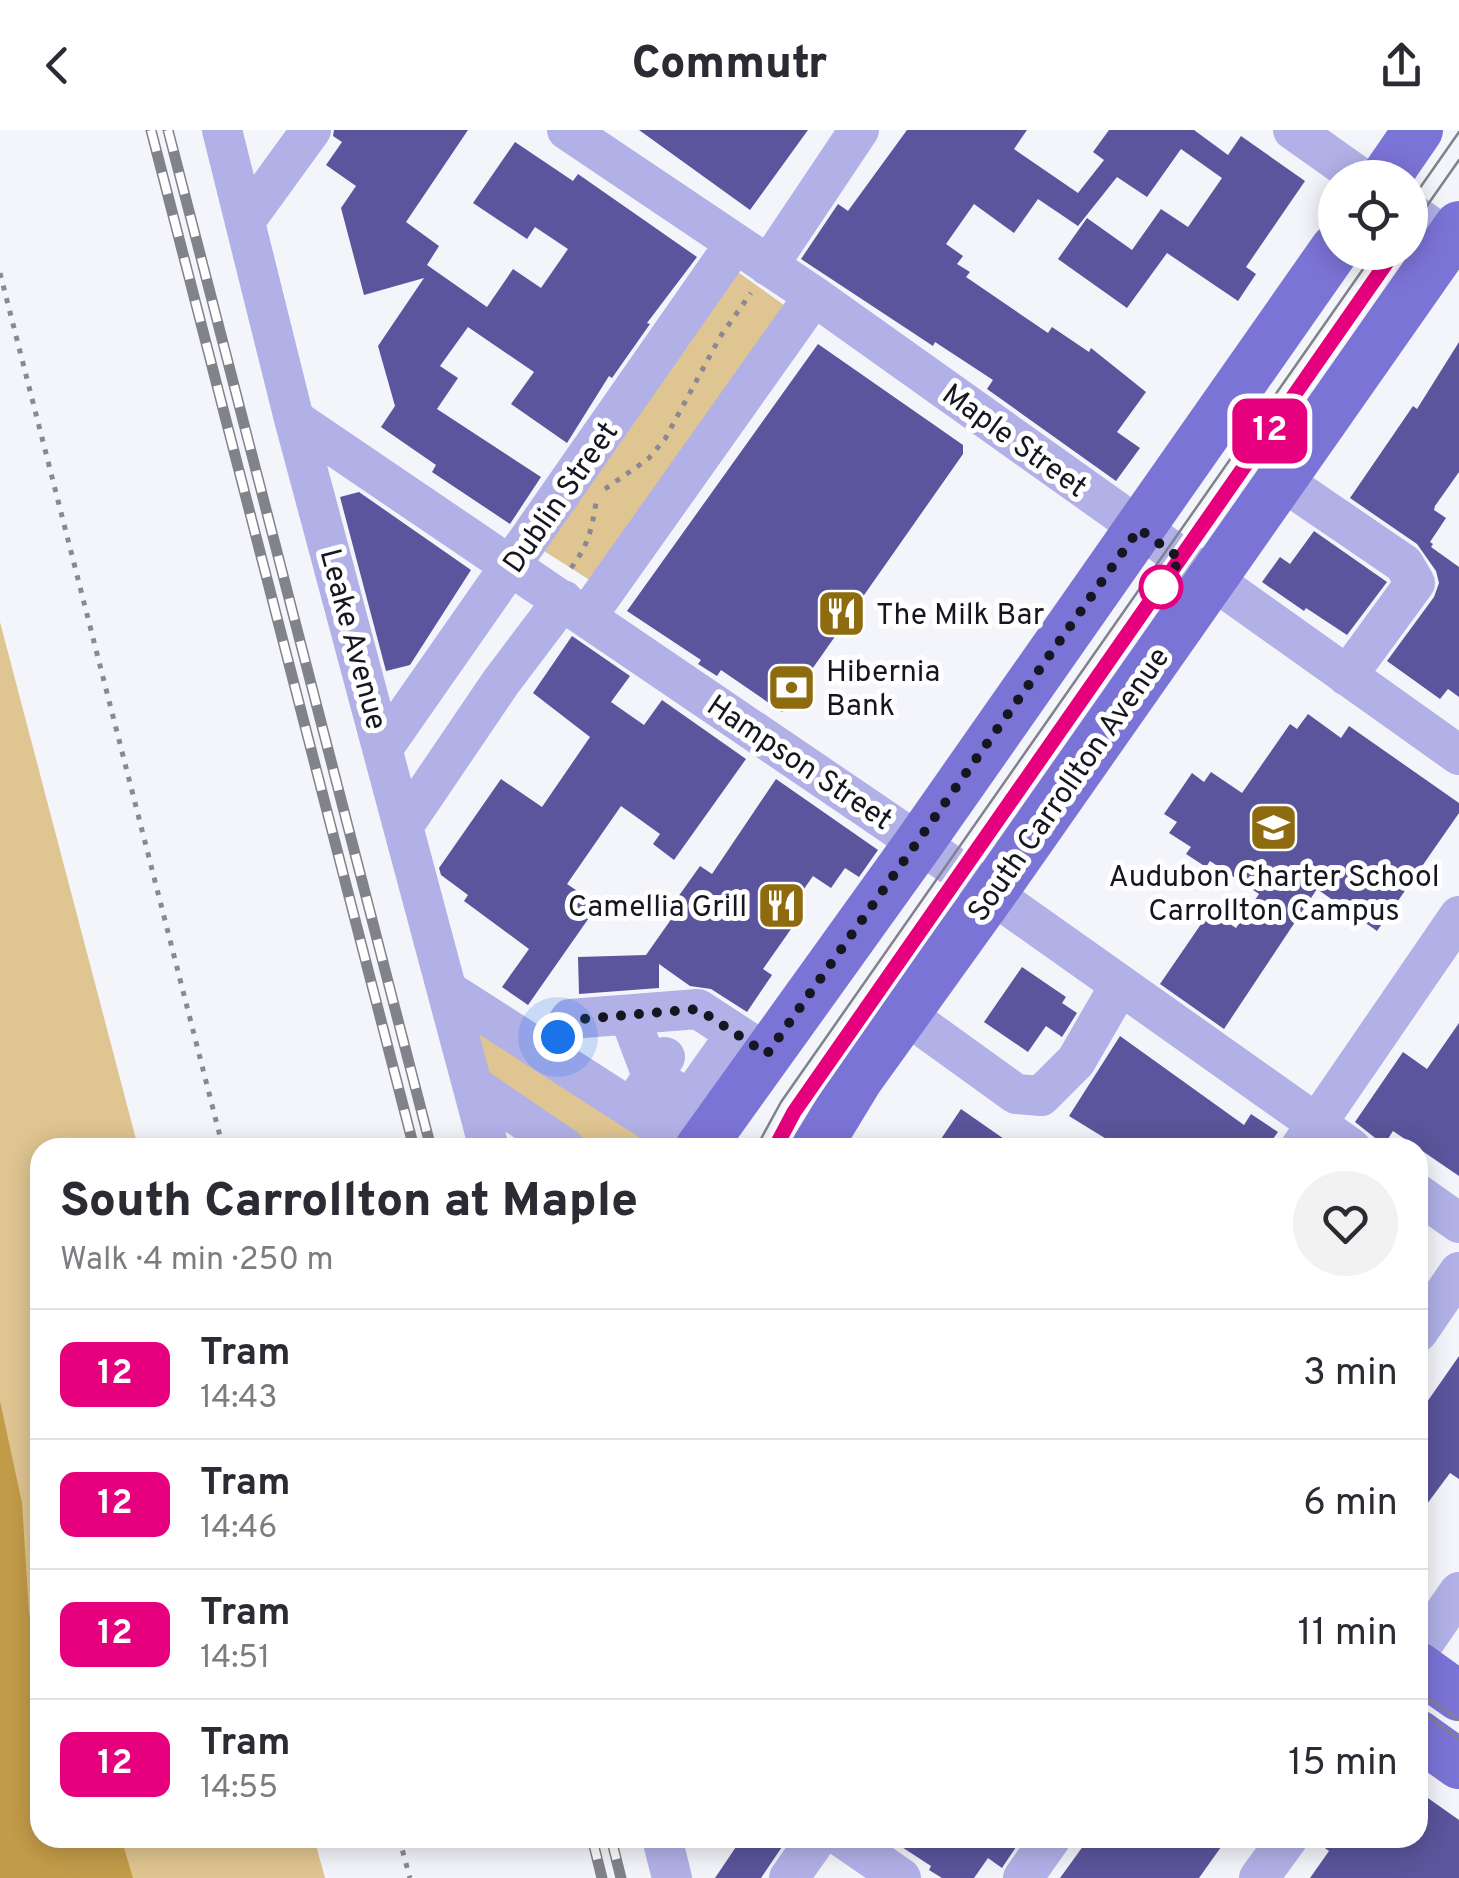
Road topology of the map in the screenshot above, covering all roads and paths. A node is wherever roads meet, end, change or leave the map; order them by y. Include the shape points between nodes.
1 (222, 130) edge
2 (311, 130) edge
3 (567, 130) edge
4 (859, 130) edge
5 (1293, 130) edge
6 (1418, 130) edge
7 (1336, 160) edge
8 (1397, 160) edge
9 (244, 221) junction
10 (1444, 231) edge
11 (753, 257) junction
12 (1320, 270) edge
13 (0, 273) edge
14 (814, 296) junction
15 (294, 419) junction
16 (1281, 480) junction
17 (1139, 529) junction
18 (512, 566) junction
19 (1212, 580) junction
20 (574, 595) junction
21 (1347, 676) junction
22 (407, 714) junction
23 (383, 748) junction
24 (455, 752) junction
25 (1459, 755) edge
26 (404, 825) junction
27 (919, 844) junction
28 (992, 894) junction
29 (1459, 916) edge
30 (1120, 985) junction
31 (450, 992) junction
32 (630, 1014) junction
33 (904, 1014) junction
34 (570, 1020) junction
35 (752, 1044) junction
36 (547, 1054) junction
37 (662, 1062) junction
38 (474, 1086) junction
39 (701, 1128) edge
40 (1308, 1136) edge
41 (220, 1138) edge
42 (487, 1138) edge
43 (551, 1138) edge
44 (822, 1138) edge
45 (1428, 1201) edge
46 (1459, 1223) edge
47 (1459, 1272) edge
48 (1428, 1317) edge
49 (1459, 1592) edge
50 (1428, 1637) edge
51 (1428, 1673) edge
52 (1459, 1696) edge
53 (1428, 1742) edge
54 (1459, 1764) edge
55 (402, 1848) edge
56 (664, 1848) edge
57 (811, 1848) edge
58 (858, 1848) edge
59 (1044, 1848) edge
60 (1281, 1848) edge
61 (410, 1878) edge
62 (672, 1878) edge
63 (789, 1878) edge
64 (901, 1878) edge
65 (1023, 1878) edge
66 (1260, 1878) edge

1 - 9 street, Leake Avenue
2 - 9 street
3 - 11 street, Maple Street
4 - 11 street, Dublin Street
5 - 7 street
6 - 8 main road
9 - 15 street, Leake Avenue
10 - 16 main road, South Carrollton Avenue
11 - 14 street, Maple Street
11 - 18 street, Dublin Street
11 - 20 path via 720,337 665,439 598,496
12 - 17 main road
13 - 41 path
14 - 17 street, Maple Street
14 - 20 street, Dublin Street
15 - 18 street, Hampson Street
15 - 23 street, Leake Avenue
16 - 19 main road, South Carrollton Avenue
16 - 21 street via 1404,564 1416,583
17 - 19 street, Maple Street
17 - 27 main road
18 - 20 street, Hampson Street
18 - 22 street, Dublin Street
19 - 21 street, Maple Street
19 - 28 main road, South Carrollton Avenue
20 - 24 street, Dublin Street via 501,682
20 - 27 street, Hampson Street
21 - 25 street, Maple Street
22 - 23 street, Dublin Street
22 - 24 street via 415,746 442,756
23 - 26 street, Leake Avenue
24 - 26 street, Dublin Street
26 - 31 street, Leake Avenue
27 - 28 street, Hampson Street
27 - 35 main road
28 - 30 street, Hampson Street
28 - 33 main road, South Carrollton Avenue
29 - 40 street
30 - 33 street via 1076,1061 1041,1096 1016,1094
30 - 40 street, Hampson Street
31 - 36 street
31 - 38 street, Leake Avenue
32 - 34 street
32 - 37 street
32 - 37 street
33 - 44 main road, South Carrollton Avenue
34 - 36 street
34 - 37 street via 592,1055
35 - 37 street
35 - 39 main road
36 - 37 street
37 - 39 street
38 - 42 street, Leake Avenue
38 - 43 street
45 - 46 street
47 - 48 street
49 - 50 street
51 - 52 main road
53 - 54 main road
55 - 61 path
56 - 62 street
57 - 63 street
58 - 64 street
59 - 65 street
60 - 66 street

